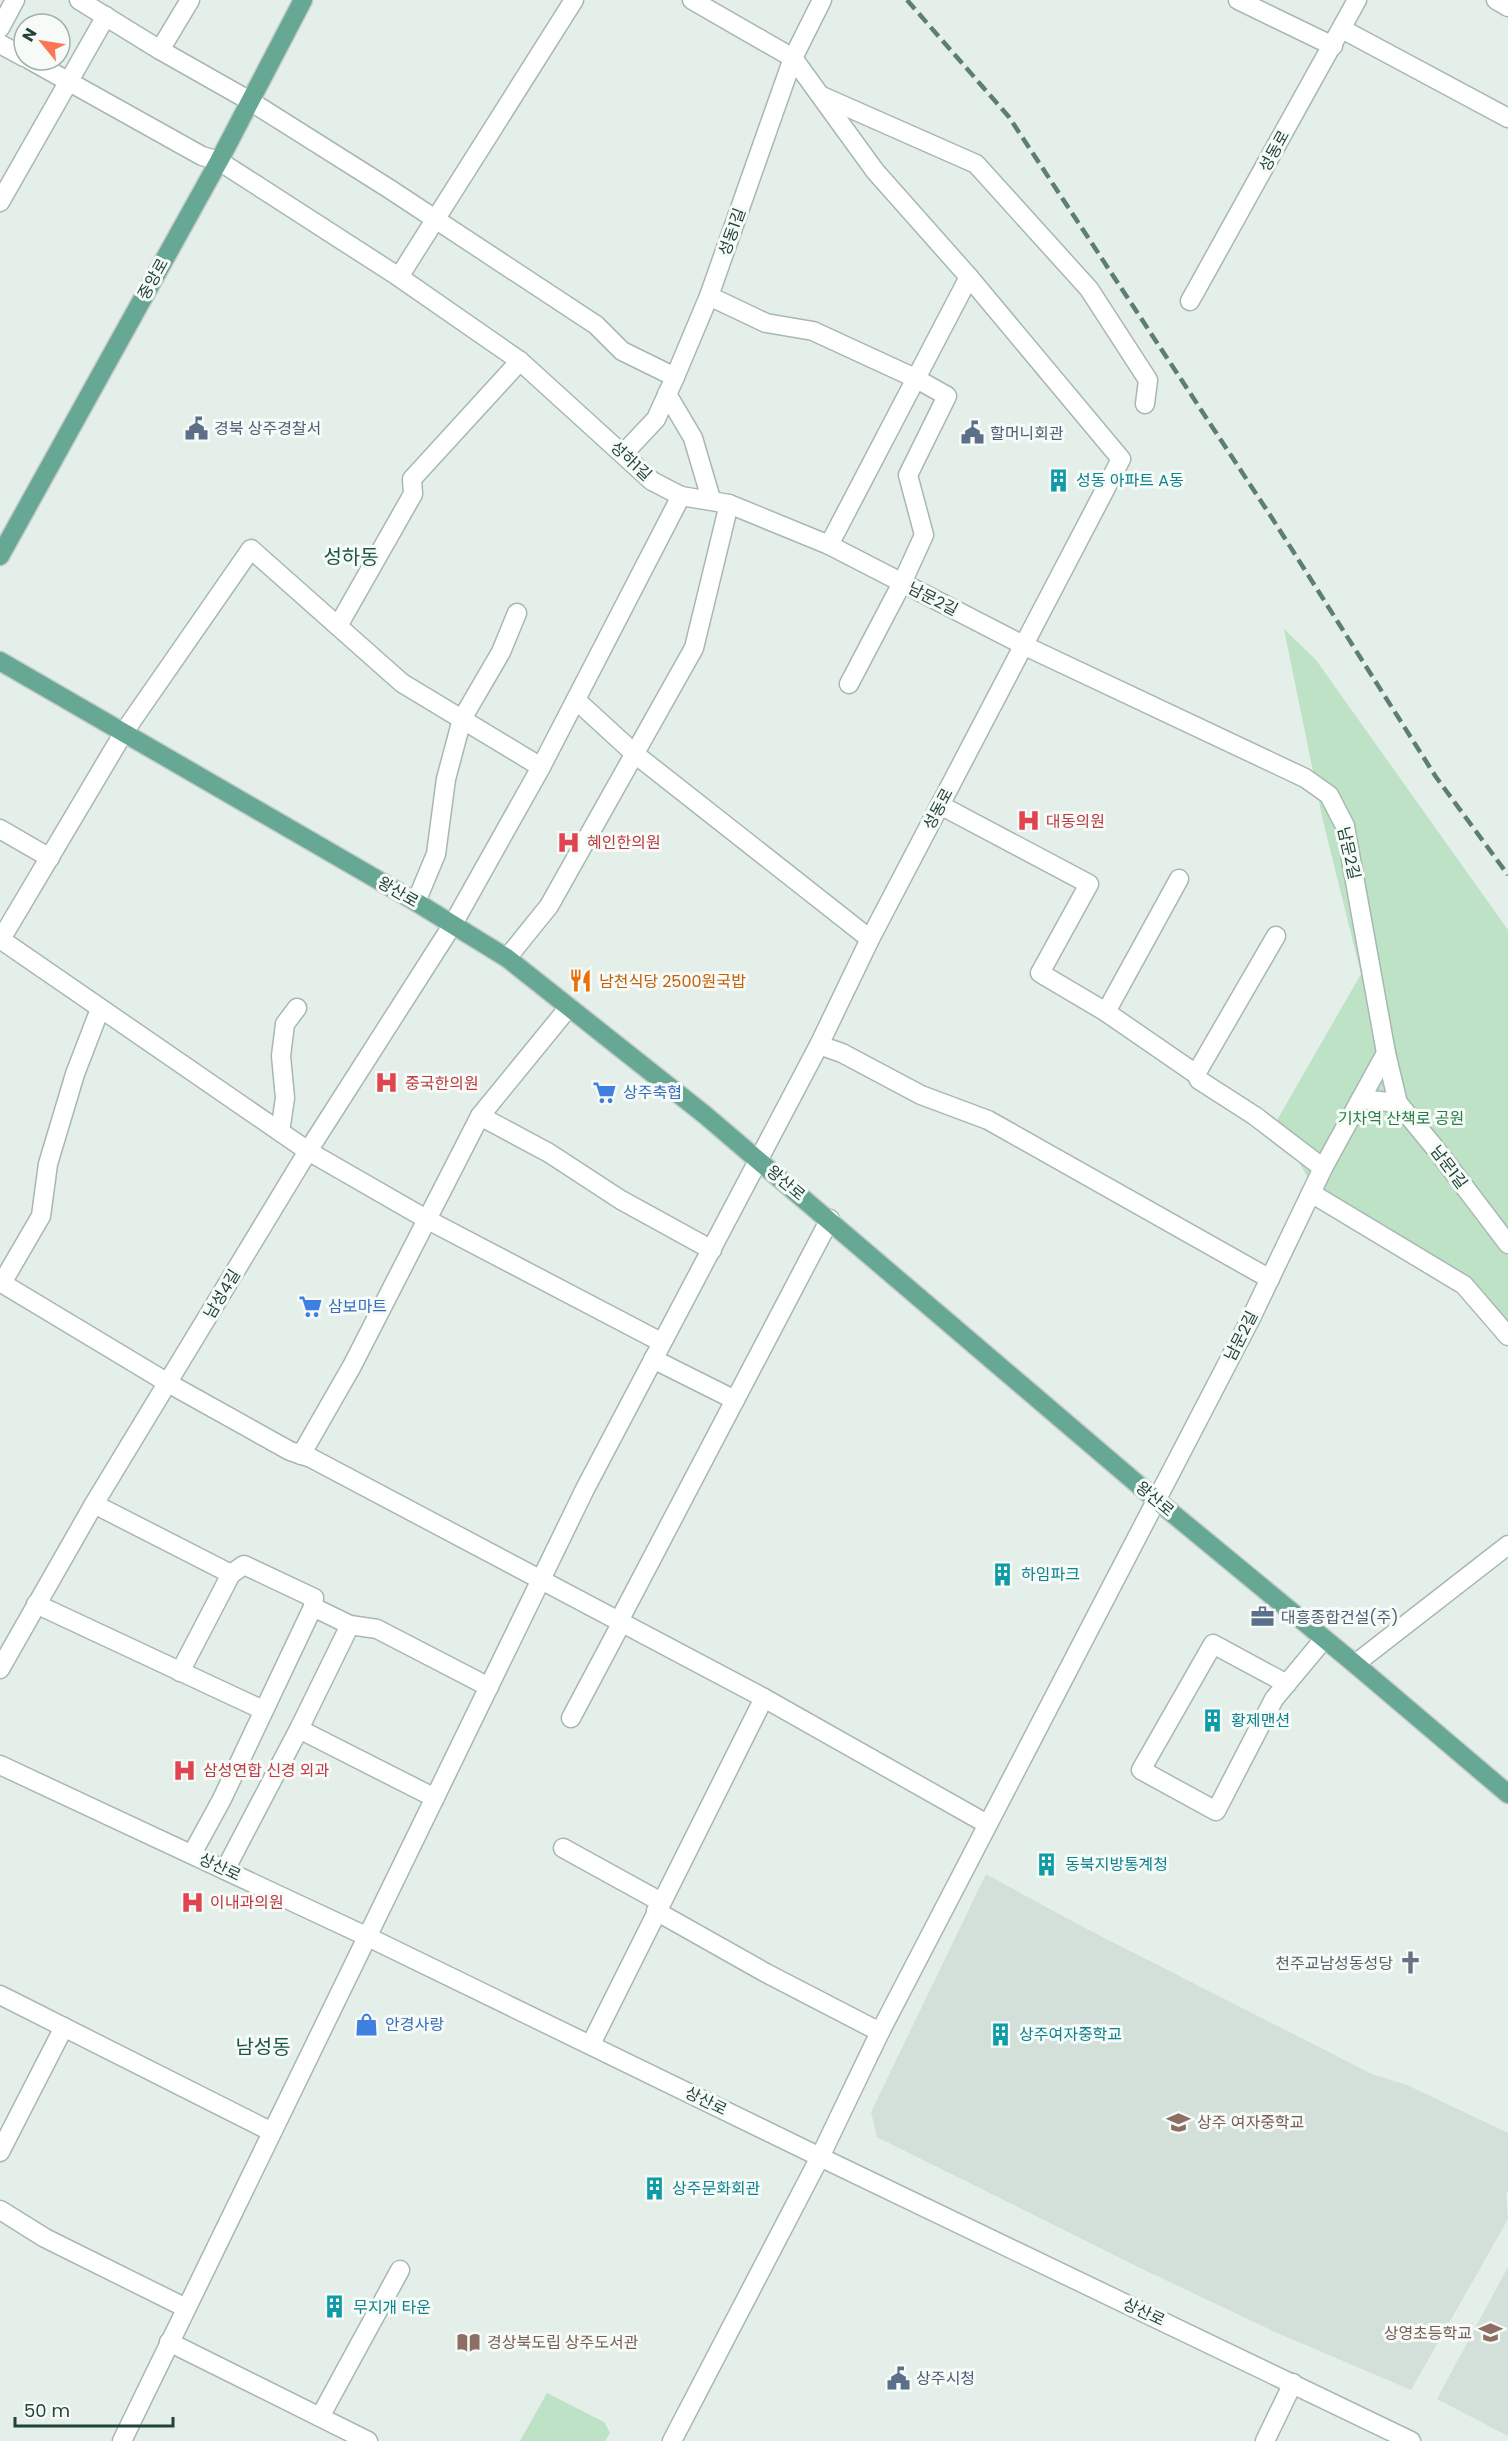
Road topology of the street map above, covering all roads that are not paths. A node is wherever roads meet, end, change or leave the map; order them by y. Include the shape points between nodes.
1 (15, 0) edge
2 (79, 0) edge
3 (190, 0) edge
4 (303, 0) edge
5 (574, 0) edge
6 (692, 0) edge
7 (822, 0) edge
8 (1238, 0) edge
9 (1357, 0) edge
10 (1496, 0) edge
11 (1508, 7) edge
12 (106, 16) junction
13 (0, 28) edge
14 (1342, 29) junction
15 (1333, 46) junction
16 (160, 50) junction
17 (792, 58) junction
18 (52, 72) edge
19 (68, 81) junction
20 (820, 95) junction
21 (250, 101) junction
22 (1508, 118) edge
23 (219, 161) junction
24 (0, 202) edge
25 (436, 219) junction
26 (399, 277) junction
27 (969, 277) junction
28 (709, 296) junction
29 (1190, 301) dead end
30 (520, 361) junction
31 (675, 377) junction
32 (915, 378) junction
33 (667, 394) junction
34 (1145, 404) dead end
35 (624, 453) junction
36 (681, 496) junction
37 (711, 500) junction
38 (729, 504) junction
39 (829, 545) junction
40 (0, 556) edge
41 (902, 583) junction
42 (517, 613) dead end
43 (338, 626) junction
44 (1023, 645) junction
45 (0, 661) edge
46 (849, 684) dead end
47 (576, 700) junction
48 (462, 719) junction
49 (124, 732) junction
50 (635, 754) junction
51 (541, 767) junction
52 (940, 805) junction
53 (0, 829) edge
54 (50, 858) junction
55 (1179, 879) dead end
56 (416, 902) junction
57 (453, 924) junction
58 (1276, 936) dead end
59 (870, 939) junction
60 (0, 940) edge
61 (507, 958) junction
62 (569, 1007) junction
63 (297, 1008) dead end
64 (100, 1009) junction
65 (1106, 1012) junction
66 (819, 1045) junction
67 (1386, 1053) junction
68 (1196, 1074) junction
69 (1361, 1099) junction
70 (1398, 1103) junction
71 (480, 1116) junction
72 (280, 1132) junction
73 (308, 1151) junction
74 (757, 1159) junction
75 (1323, 1168) junction
76 (1311, 1193) junction
77 (428, 1220) junction
78 (830, 1220) junction
79 (1508, 1245) edge
80 (712, 1250) junction
81 (1270, 1279) junction
82 (1, 1283) edge
83 (1508, 1336) edge
84 (661, 1342) junction
85 (652, 1359) junction
86 (168, 1383) junction
87 (735, 1400) junction
88 (301, 1455) junction
89 (1155, 1499) junction
90 (94, 1504) junction
91 (1508, 1545) edge
92 (231, 1574) junction
93 (541, 1580) junction
94 (36, 1604) junction
95 (313, 1607) junction
96 (620, 1622) junction
97 (350, 1625) junction
98 (1324, 1638) junction
99 (1355, 1664) junction
100 (0, 1668) edge
101 (180, 1672) junction
102 (1287, 1684) junction
103 (489, 1687) junction
104 (764, 1698) junction
105 (263, 1710) junction
106 (571, 1718) dead end
107 (299, 1729) junction
108 (0, 1765) edge
109 (1508, 1794) edge
110 (435, 1798) junction
111 (987, 1824) junction
112 (563, 1848) dead end
113 (192, 1854) junction
114 (225, 1870) junction
115 (658, 1906) junction
116 (368, 1937) junction
117 (0, 1995) edge
118 (64, 2027) junction
119 (880, 2032) junction
120 (591, 2044) junction
121 (272, 2132) junction
122 (0, 2152) edge
123 (820, 2157) junction
124 (0, 2210) edge
125 (400, 2270) dead end
126 (186, 2308) junction
127 (168, 2342) junction
128 (1293, 2383) junction
129 (320, 2417) junction
130 (122, 2441) edge
131 (368, 2441) edge
132 (672, 2441) edge
133 (1265, 2441) edge
134 (1411, 2441) edge

1 - 13 street
2 - 12 street
3 - 16 street
4 - 21 main road, 중앙로
5 - 25 street
6 - 17 street
7 - 17 street, 성동1길
8 - 15 street
9 - 14 street, 성동로
10 - 11 street
12 - 16 street
12 - 19 street
14 - 15 street, 성동로
14 - 22 street
15 - 29 street, 성동로
16 - 21 street
17 - 20 street
17 - 28 street, 성동1길
18 - 19 street, 성하1길
19 - 23 street, 성하1길 via 202,156
19 - 24 street
20 - 27 street via 875,171
20 - 34 street via 976,164 1089,289 1148,380
21 - 23 main road, 중앙로
21 - 25 street
23 - 26 street, 성하1길
23 - 40 main road, 중앙로
25 - 26 street
25 - 31 street via 596,325 622,351
26 - 30 street, 성하1길
27 - 32 street
27 - 44 street, 성동로 via 1121,459
28 - 31 street, 성동1길
28 - 32 street via 766,323 813,332
30 - 35 street, 성하1길
30 - 43 street via 412,480 413,494
31 - 33 street, 성동1길
32 - 39 street
32 - 41 street via 946,396 908,475 924,535
33 - 35 street, 성동1길 via 656,419
33 - 37 street via 693,438
35 - 36 street, 성하1길 via 652,481
36 - 37 street, 남문2길
36 - 47 street
37 - 38 street, 남문2길
38 - 39 street, 남문2길
38 - 50 street via 694,648
39 - 41 street, 남문2길
41 - 44 street, 남문2길
41 - 46 street
42 - 48 street via 501,652
43 - 48 street via 402,683
43 - 49 street via 251,549
44 - 52 street, 성동로
44 - 67 street, 남문2길 via 1305,777 1329,795 1345,826
45 - 49 main road, 왕산로
47 - 50 street
47 - 51 street
48 - 51 street
48 - 56 street via 446,779 436,854
49 - 54 street
49 - 56 main road, 왕산로
50 - 59 street
50 - 61 street via 549,906
51 - 57 street
52 - 59 street, 성동로
52 - 65 street via 1089,884 1040,973
53 - 54 street
54 - 60 street
55 - 65 street
56 - 57 main road, 왕산로
57 - 61 main road, 왕산로
57 - 73 street, 남성4길
58 - 68 street
59 - 66 street, 성동로
60 - 64 street
61 - 62 main road, 왕산로
62 - 71 street
62 - 74 main road, 왕산로
63 - 72 street via 285,1024 281,1056 285,1098
64 - 72 street
64 - 82 street via 75,1074 48,1164 41,1216
65 - 68 street
66 - 74 street, 성동로
66 - 81 street via 921,1095 988,1120
67 - 69 street, 남문2길
67 - 70 street, 남문1길
68 - 75 street via 1199,1080 1255,1116
69 - 70 street
69 - 75 street, 남문2길
70 - 79 street, 남문1길
71 - 77 street
71 - 80 street
72 - 73 street
73 - 77 street
73 - 86 street, 남성4길
74 - 78 main road, 왕산로
74 - 80 street, 성동로
75 - 76 street, 남문2길
76 - 81 street, 남문2길
76 - 83 street via 1464,1285
77 - 84 street
77 - 88 street
78 - 87 street
78 - 89 main road, 왕산로
80 - 84 street, 성동로
81 - 89 street, 남문2길
82 - 86 street
84 - 85 street, 성동로
85 - 87 street
85 - 93 street, 성동로
86 - 88 street
86 - 90 street, 남성4길
87 - 96 street
88 - 93 street
89 - 98 main road, 왕산로
89 - 111 street, 남문2길
90 - 92 street
90 - 94 street, 남성4길
91 - 99 street
92 - 95 street via 244,1565 314,1598
92 - 101 street
93 - 96 street
93 - 103 street, 성동로
94 - 100 street, 남성4길
94 - 101 street
95 - 97 street
95 - 105 street
96 - 104 street
96 - 106 street
97 - 103 street via 377,1629
97 - 107 street
98 - 99 main road, 왕산로
98 - 102 street
99 - 109 main road, 왕산로
101 - 105 street
102 - 102 street via 1274,1699 1216,1811 1141,1770 1213,1644
103 - 110 street, 성동로
104 - 111 street
104 - 115 street
105 - 113 street
107 - 110 street
107 - 114 street
108 - 113 street, 상산로
110 - 116 street, 성동로
111 - 119 street, 남문2길
112 - 115 street
113 - 114 street, 상산로
114 - 116 street, 상산로
115 - 119 street via 766,1972
115 - 120 street
116 - 120 street, 상산로
116 - 121 street, 성동로
117 - 118 street
118 - 121 street
118 - 122 street
119 - 123 street, 남문2길
120 - 123 street, 상산로
121 - 126 street, 성동로
123 - 128 street, 상산로
123 - 132 street, 남문2길
124 - 126 street via 45,2238
125 - 129 street
126 - 127 street, 성동로
127 - 129 street
127 - 130 street, 성동로
128 - 133 street
128 - 134 street, 상산로
129 - 131 street

